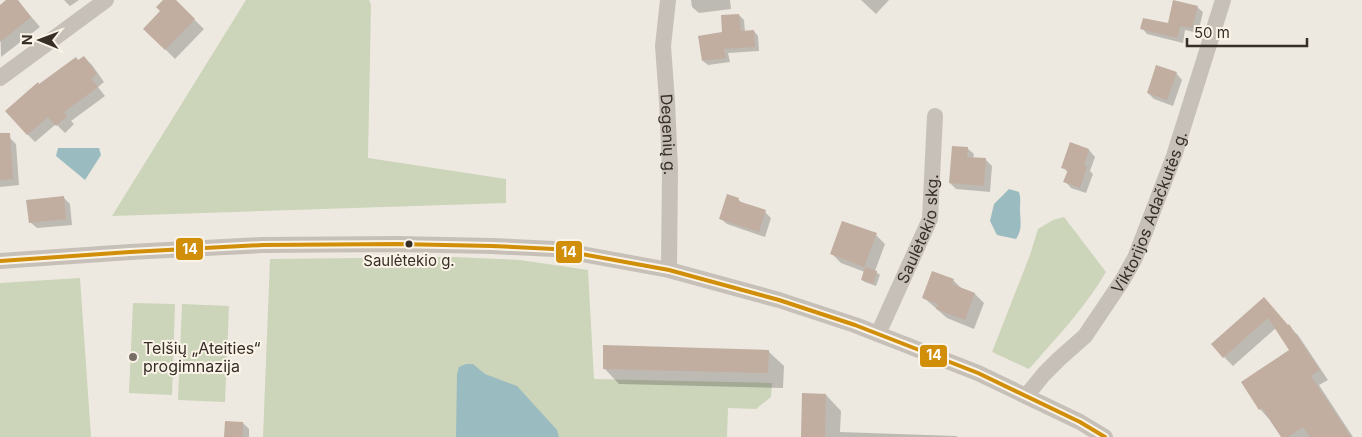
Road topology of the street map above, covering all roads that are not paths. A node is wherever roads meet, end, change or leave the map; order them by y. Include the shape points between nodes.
1 (106, 0) edge
2 (668, 0) edge
3 (1223, 0) edge
4 (0, 78) edge
5 (935, 116) dead end
6 (0, 261) edge
7 (669, 270) junction
8 (878, 334) junction
9 (1026, 396) junction
10 (1105, 437) edge

1 - 4 street
2 - 7 street, Degenių g. via 663,46 670,169
3 - 9 street, Viktorijos Adačkutės g. via 1174,156 1135,258 1085,336 1049,369
5 - 8 street, Saulėtekio skg. via 930,219
6 - 7 street via 263,245 397,244 554,249
7 - 8 street via 779,300
8 - 9 street via 978,373
9 - 10 street

